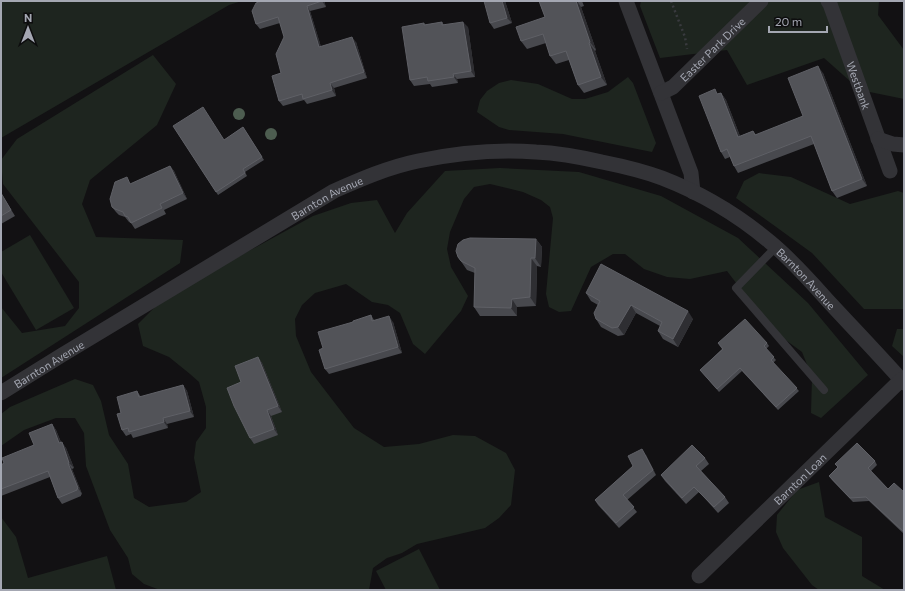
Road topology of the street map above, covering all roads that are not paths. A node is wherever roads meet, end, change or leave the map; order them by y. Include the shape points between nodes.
1 (626, 1) edge
2 (761, 1) edge
3 (828, 1) edge
4 (661, 93) junction
5 (878, 139) junction
6 (904, 145) edge
7 (890, 171) dead end
8 (693, 192) junction
9 (776, 247) junction
10 (903, 382) edge
11 (824, 390) dead end
12 (1, 393) edge
13 (698, 576) dead end

1 - 4 street
2 - 4 street, Easter Park Drive via 673,87
3 - 5 street, Westbank
4 - 8 street via 691,173
5 - 6 street
5 - 7 street, Westbank
8 - 9 street, Barnton Avenue via 717,204
8 - 12 street, Barnton Avenue via 662,178 624,166 562,154 482,152 448,156 390,169 334,191
9 - 10 street, Barnton Avenue
9 - 11 lane via 736,288
10 - 13 street, Barnton Loan

